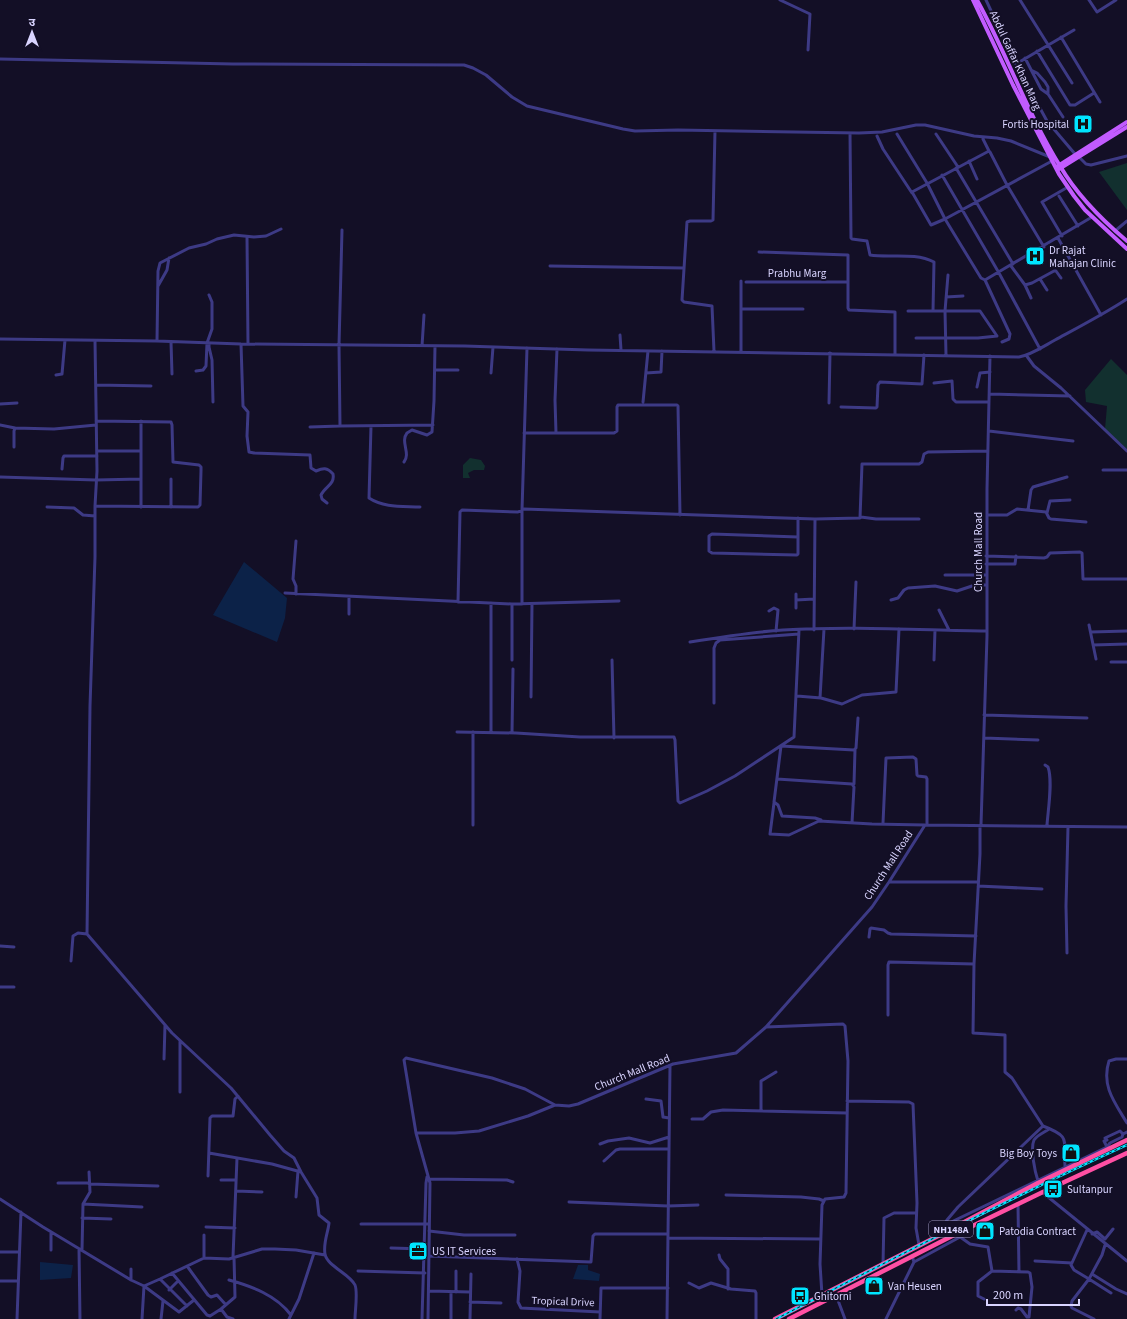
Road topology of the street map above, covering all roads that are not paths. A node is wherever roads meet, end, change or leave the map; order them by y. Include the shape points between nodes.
1 (780, 0) edge
2 (972, 0) edge
3 (977, 0) edge
4 (986, 0) edge
5 (1020, 0) edge
6 (1089, 0) edge
7 (1116, 0) edge
8 (1074, 30) dead end
9 (1061, 37) junction
10 (1048, 44) junction
11 (808, 50) dead end
12 (1037, 51) junction
13 (1025, 58) junction
14 (0, 59) edge
15 (1016, 64) junction
16 (1033, 71) junction
17 (1072, 83) dead end
18 (1094, 93) junction
19 (1048, 94) junction
20 (1100, 102) dead end
21 (1062, 117) dead end
22 (1127, 121) edge
23 (1127, 127) edge
24 (1113, 129) dead end
25 (715, 131) junction
26 (850, 133) junction
27 (897, 134) dead end
28 (936, 134) dead end
29 (878, 136) dead end
30 (983, 139) dead end
31 (989, 151) junction
32 (1077, 156) junction
33 (1127, 156) edge
34 (1053, 158) junction
35 (969, 161) junction
36 (1067, 162) junction
37 (957, 167) junction
38 (1058, 169) junction
39 (942, 175) junction
40 (1067, 177) junction
41 (977, 179) dead end
42 (927, 183) junction
43 (1007, 185) junction
44 (1068, 187) junction
45 (912, 193) junction
46 (1059, 196) dead end
47 (976, 202) junction
48 (962, 210) junction
49 (1092, 217) junction
50 (945, 219) junction
51 (1127, 221) edge
52 (1078, 226) junction
53 (281, 229) dead end
54 (342, 230) dead end
55 (1115, 231) junction
56 (1062, 236) junction
57 (247, 237) junction
58 (1058, 238) junction
59 (1127, 241) edge
60 (1044, 247) junction
61 (1127, 249) edge
62 (759, 252) dead end
63 (169, 258) junction
64 (1012, 265) junction
65 (550, 266) dead end
66 (684, 268) junction
67 (999, 273) junction
68 (948, 275) dead end
69 (1061, 278) dead end
70 (1040, 279) junction
71 (986, 280) junction
72 (742, 281) dead end
73 (746, 282) dead end
74 (848, 282) junction
75 (1024, 284) junction
76 (158, 286) junction
77 (1047, 290) dead end
78 (210, 295) dead end
79 (946, 296) junction
80 (963, 296) dead end
81 (1031, 298) dead end
82 (1127, 299) edge
83 (741, 309) junction
84 (803, 309) dead end
85 (908, 311) dead end
86 (933, 311) junction
87 (945, 311) junction
88 (424, 315) dead end
89 (1101, 315) junction
90 (620, 334) dead end
91 (916, 338) dead end
92 (0, 339) edge
93 (946, 339) junction
94 (65, 340) junction
95 (95, 341) junction
96 (158, 341) junction
97 (171, 342) junction
98 (1002, 342) dead end
99 (208, 343) junction
100 (241, 344) junction
101 (248, 344) junction
102 (339, 345) junction
103 (422, 346) junction
104 (435, 346) junction
105 (493, 347) junction
106 (527, 348) junction
107 (557, 349) junction
108 (1040, 349) junction
109 (621, 350) junction
110 (648, 351) junction
111 (662, 351) junction
112 (714, 351) junction
113 (741, 352) junction
114 (830, 353) junction
115 (895, 354) junction
116 (924, 355) junction
117 (946, 355) junction
118 (1026, 355) junction
119 (990, 356) junction
120 (434, 370) junction
121 (458, 370) dead end
122 (196, 371) dead end
123 (646, 372) junction
124 (990, 372) junction
125 (491, 373) dead end
126 (172, 374) dead end
127 (56, 375) dead end
128 (934, 383) dead end
129 (96, 385) junction
130 (151, 386) dead end
131 (977, 387) dead end
132 (990, 394) junction
133 (1070, 396) junction
134 (213, 402) dead end
135 (643, 402) dead end
136 (989, 402) junction
137 (17, 403) dead end
138 (829, 403) dead end
139 (0, 404) edge
140 (841, 407) dead end
141 (141, 422) junction
142 (96, 423) junction
143 (0, 425) edge
144 (433, 425) junction
145 (340, 426) junction
146 (371, 426) junction
147 (310, 427) dead end
148 (15, 428) junction
149 (989, 431) junction
150 (524, 433) junction
151 (556, 433) junction
152 (1073, 441) dead end
153 (14, 447) dead end
154 (97, 451) junction
155 (141, 451) junction
156 (988, 451) junction
157 (1127, 451) edge
158 (97, 456) junction
159 (404, 462) dead end
160 (62, 469) dead end
161 (1103, 470) dead end
162 (1127, 470) edge
163 (0, 477) edge
164 (1067, 477) dead end
165 (141, 479) junction
166 (171, 479) dead end
167 (96, 480) junction
168 (1070, 500) dead end
169 (327, 504) dead end
170 (95, 506) junction
171 (47, 507) dead end
172 (141, 507) junction
173 (171, 507) junction
174 (420, 507) dead end
175 (522, 510) junction
176 (1028, 510) junction
177 (1047, 513) junction
178 (680, 515) junction
179 (987, 515) junction
180 (95, 516) junction
181 (861, 517) junction
182 (798, 518) junction
183 (815, 519) junction
184 (919, 519) dead end
185 (1086, 522) dead end
186 (798, 537) junction
187 (296, 541) dead end
188 (986, 556) junction
189 (1016, 556) junction
190 (986, 564) junction
191 (945, 575) dead end
192 (986, 575) junction
193 (1127, 579) edge
194 (856, 582) dead end
195 (986, 585) junction
196 (285, 593) dead end
197 (296, 594) junction
198 (796, 594) dead end
199 (349, 597) junction
200 (814, 599) junction
201 (796, 600) junction
202 (890, 600) dead end
203 (619, 601) dead end
204 (458, 602) junction
205 (491, 603) junction
206 (512, 604) junction
207 (522, 604) junction
208 (532, 604) junction
209 (796, 608) dead end
210 (939, 610) dead end
211 (768, 611) dead end
212 (349, 614) dead end
213 (1089, 625) dead end
214 (824, 629) junction
215 (854, 629) junction
216 (899, 629) junction
217 (814, 630) junction
218 (935, 630) junction
219 (949, 630) junction
220 (776, 631) junction
221 (986, 631) junction
222 (1127, 631) edge
223 (799, 632) junction
224 (1091, 632) junction
225 (690, 642) dead end
226 (1127, 644) edge
227 (1093, 645) junction
228 (1096, 659) dead end
229 (512, 660) dead end
230 (612, 660) dead end
231 (934, 660) dead end
232 (1111, 662) dead end
233 (1127, 662) edge
234 (513, 669) dead end
235 (797, 696) junction
236 (531, 697) dead end
237 (820, 698) junction
238 (714, 703) dead end
239 (984, 715) junction
240 (858, 718) dead end
241 (1087, 718) dead end
242 (457, 732) dead end
243 (473, 732) junction
244 (491, 732) junction
245 (512, 733) junction
246 (614, 738) junction
247 (984, 738) junction
248 (1038, 740) dead end
249 (781, 746) junction
250 (855, 749) junction
251 (1045, 766) dead end
252 (777, 779) junction
253 (854, 784) dead end
254 (774, 802) junction
255 (821, 820) junction
256 (852, 823) junction
257 (883, 824) junction
258 (926, 824) junction
259 (473, 825) dead end
260 (980, 825) junction
261 (1047, 825) junction
262 (1068, 827) junction
263 (1127, 827) edge
264 (889, 882) junction
265 (978, 884) junction
266 (1042, 889) dead end
267 (87, 934) junction
268 (976, 936) junction
269 (869, 937) dead end
270 (0, 946) edge
271 (14, 947) dead end
272 (1067, 953) dead end
273 (71, 961) dead end
274 (974, 964) junction
275 (14, 987) dead end
276 (0, 988) edge
277 (888, 1015) dead end
278 (165, 1025) junction
279 (766, 1027) junction
280 (180, 1041) junction
281 (164, 1059) dead end
282 (1127, 1059) edge
283 (670, 1066) junction
284 (776, 1072) dead end
285 (180, 1092) dead end
286 (238, 1096) junction
287 (646, 1099) dead end
288 (847, 1101) junction
289 (555, 1105) junction
290 (761, 1111) junction
291 (847, 1113) junction
292 (669, 1118) junction
293 (692, 1119) dead end
294 (1127, 1122) edge
295 (1043, 1126) junction
296 (1049, 1128) junction
297 (1127, 1132) edge
298 (416, 1133) junction
299 (1122, 1134) junction
300 (668, 1137) junction
301 (1127, 1140) edge
302 (600, 1144) dead end
303 (1107, 1147) junction
304 (668, 1149) junction
305 (209, 1153) junction
306 (1127, 1153) edge
307 (237, 1158) junction
308 (1086, 1160) junction
309 (604, 1161) dead end
310 (1066, 1166) junction
311 (1091, 1169) junction
312 (89, 1172) dead end
313 (300, 1172) junction
314 (208, 1176) dead end
315 (428, 1178) junction
316 (221, 1180) dead end
317 (236, 1180) junction
318 (1038, 1181) junction
319 (513, 1182) dead end
320 (58, 1183) dead end
321 (89, 1184) junction
322 (158, 1186) dead end
323 (236, 1191) junction
324 (262, 1192) dead end
325 (1042, 1192) junction
326 (726, 1195) dead end
327 (296, 1197) dead end
328 (0, 1199) edge
329 (824, 1201) junction
330 (569, 1202) dead end
331 (83, 1204) junction
332 (698, 1205) dead end
333 (1018, 1205) junction
334 (668, 1206) junction
335 (142, 1207) dead end
336 (425, 1209) junction
337 (430, 1209) junction
338 (21, 1212) junction
339 (916, 1213) junction
340 (82, 1218) junction
341 (111, 1219) dead end
342 (425, 1223) junction
343 (361, 1224) dead end
344 (429, 1224) junction
345 (943, 1226) junction
346 (206, 1227) dead end
347 (235, 1228) junction
348 (1113, 1229) dead end
349 (1087, 1230) junction
350 (429, 1231) junction
351 (51, 1232) junction
352 (1092, 1234) junction
353 (204, 1235) dead end
354 (515, 1236) dead end
355 (668, 1236) junction
356 (938, 1236) junction
357 (958, 1236) junction
358 (820, 1239) junction
359 (1105, 1245) junction
360 (919, 1246) junction
361 (391, 1248) dead end
362 (424, 1248) junction
363 (51, 1250) dead end
364 (81, 1250) junction
365 (909, 1251) junction
366 (0, 1252) edge
367 (19, 1252) junction
368 (314, 1254) junction
369 (719, 1255) dead end
370 (326, 1256) junction
371 (428, 1256) junction
372 (912, 1256) junction
373 (234, 1257) junction
374 (204, 1258) junction
375 (517, 1259) junction
376 (1034, 1261) dead end
377 (1127, 1261) edge
378 (914, 1262) junction
379 (1072, 1263) junction
380 (883, 1264) junction
381 (188, 1266) junction
382 (131, 1269) dead end
383 (358, 1271) dead end
384 (456, 1271) dead end
385 (992, 1271) junction
386 (423, 1272) junction
387 (1019, 1272) junction
388 (172, 1273) junction
389 (429, 1273) junction
390 (471, 1274) dead end
391 (1092, 1274) junction
392 (160, 1279) junction
393 (1089, 1279) junction
394 (131, 1280) junction
395 (228, 1280) dead end
396 (0, 1281) edge
397 (18, 1281) junction
398 (178, 1281) junction
399 (234, 1282) junction
400 (689, 1282) dead end
401 (144, 1286) junction
402 (668, 1288) junction
403 (728, 1289) junction
404 (169, 1290) junction
405 (429, 1291) junction
406 (451, 1292) junction
407 (456, 1292) junction
408 (470, 1292) junction
409 (1111, 1293) dead end
410 (1127, 1293) edge
411 (822, 1295) junction
412 (836, 1295) junction
413 (984, 1299) dead end
414 (194, 1300) junction
415 (163, 1301) junction
416 (470, 1302) junction
417 (501, 1303) dead end
418 (422, 1304) junction
419 (428, 1304) junction
420 (226, 1305) junction
421 (187, 1306) junction
422 (221, 1309) junction
423 (1016, 1310) dead end
424 (600, 1312) junction
425 (290, 1317) edge
426 (17, 1319) edge
427 (80, 1319) edge
428 (142, 1319) edge
429 (161, 1319) edge
430 (233, 1319) edge
431 (355, 1319) edge
432 (422, 1319) edge
433 (428, 1319) edge
434 (451, 1319) edge
435 (470, 1319) edge
436 (600, 1319) edge
437 (667, 1319) edge
438 (756, 1319) edge
439 (775, 1319) edge
440 (789, 1319) edge
441 (845, 1319) edge
442 (886, 1319) edge
443 (1094, 1319) edge

1 - 11 street via 810,14
2 - 34 main road, Abdul Gaffar Khan Marg via 1012,85
3 - 34 main road, Abdul Gaffar Khan Marg
4 - 15 street
5 - 10 street
6 - 7 street via 1097,12
8 - 9 street
9 - 10 street
9 - 18 street
10 - 12 street
10 - 17 street
12 - 13 street
12 - 18 street via 1070,105 1075,105
13 - 15 street
13 - 16 street
14 - 25 street via 464,65 479,71 520,103 534,108 628,130
15 - 32 street via 1047,121
16 - 19 street via 1042,89
16 - 19 street via 1045,82
18 - 20 street
19 - 21 street
22 - 24 street
22 - 32 main road
23 - 32 main road
25 - 26 street
25 - 66 street via 713,220 687,222
26 - 34 street via 880,132 916,125 929,126 974,136 1011,140
26 - 86 street via 851,238 867,241 870,255 908,256 934,262
27 - 42 street
28 - 37 street
29 - 45 street via 883,149
30 - 31 street
31 - 35 street
31 - 43 street
32 - 33 street via 1091,165
32 - 36 main road
34 - 36 main road
34 - 38 main road, Abdul Gaffar Khan Marg
34 - 43 street
35 - 37 street
35 - 41 street
36 - 38 main road
36 - 40 main road
37 - 39 street
37 - 47 street
38 - 40 main road, Abdul Gaffar Khan Marg
38 - 44 main road, Abdul Gaffar Khan Marg
39 - 42 street
39 - 48 street
40 - 55 main road, Abdul Gaffar Khan Marg
42 - 45 street
42 - 50 street
43 - 47 street
43 - 60 street
44 - 49 main road, Abdul Gaffar Khan Marg
44 - 56 street via 1042,202
45 - 50 street via 932,225
46 - 52 street
47 - 48 street
47 - 64 street
48 - 50 street
48 - 67 street
49 - 52 street
49 - 61 main road, Abdul Gaffar Khan Marg
50 - 71 street via 981,278
51 - 55 street
52 - 56 street
53 - 57 street via 268,236
54 - 102 street
55 - 59 main road, Abdul Gaffar Khan Marg
56 - 58 street
57 - 63 street via 234,235 217,239
57 - 101 street
58 - 60 street
58 - 89 street
60 - 64 street
62 - 74 street via 848,255
63 - 76 street via 167,270
63 - 76 street via 159,264
64 - 67 street
64 - 75 street
65 - 66 street
66 - 112 street via 683,302 712,307
67 - 71 street
67 - 108 street
68 - 79 street
69 - 70 street via 1054,271
70 - 75 street
70 - 77 street
71 - 98 street via 1010,334 1010,338
72 - 83 street
73 - 74 street, Prabhu Marg
74 - 115 street via 849,310 895,312
75 - 81 street
76 - 96 street
78 - 99 street via 212,329
79 - 80 street
79 - 87 street
82 - 89 street
83 - 84 street
83 - 113 street
85 - 86 street
86 - 87 street
87 - 93 street
87 - 93 street via 980,311 996,336
88 - 103 street
89 - 108 street
90 - 109 street
91 - 93 street
92 - 94 street
93 - 117 street
94 - 95 street
94 - 127 street via 62,374
95 - 96 street
95 - 129 street
96 - 97 street
97 - 99 street
97 - 126 street
99 - 100 street
99 - 122 street via 206,367
99 - 134 street via 212,360
100 - 101 street
100 - 169 street via 243,406 248,412 249,452 310,455 312,470 326,468 333,474 333,481 321,495
101 - 102 street
102 - 103 street
102 - 145 street
103 - 104 street
104 - 105 street
104 - 120 street
105 - 106 street
105 - 125 street
106 - 107 street
106 - 150 street
107 - 109 street
107 - 151 street
108 - 118 street
109 - 110 street
110 - 111 street
110 - 123 street
111 - 112 street
111 - 123 street via 661,372
112 - 113 street
113 - 114 street
114 - 115 street
114 - 138 street
115 - 116 street
116 - 117 street
116 - 140 street via 922,384 880,382 876,408
117 - 119 street
118 - 119 street
118 - 133 street via 1034,366
119 - 124 street, Church Mall Road
120 - 121 street
120 - 144 street
123 - 135 street
124 - 131 street via 980,373
124 - 132 street, Church Mall Road
128 - 136 street via 952,381 953,399 956,402
129 - 130 street
129 - 142 street
132 - 133 street
132 - 136 street, Church Mall Road
133 - 157 street
136 - 149 street, Church Mall Road
137 - 139 street
141 - 142 street
141 - 155 street
141 - 173 street via 171,422 173,462 201,466 200,506
142 - 148 street via 54,429
142 - 154 street
143 - 148 street
144 - 146 street
144 - 159 street via 429,434 412,430 405,434 407,456
145 - 146 street
145 - 147 street
146 - 174 street via 369,498 387,506
148 - 153 street
149 - 152 street
149 - 156 street, Church Mall Road
150 - 151 street
150 - 175 street
151 - 178 street via 615,432 618,405 677,405
154 - 155 street
154 - 158 street
155 - 165 street
156 - 179 street, Church Mall Road
156 - 181 street via 928,452 919,464 862,464
158 - 160 street via 64,456
158 - 167 street
161 - 162 street
163 - 167 street
164 - 176 street via 1034,487 1031,490
165 - 167 street
165 - 172 street
166 - 173 street
167 - 170 street
168 - 177 street via 1050,501
170 - 172 street
170 - 180 street
171 - 180 street via 74,508 83,515
172 - 173 street
175 - 178 street
175 - 204 street via 460,511
175 - 207 street
176 - 177 street
176 - 179 street via 1016,509 1007,515
177 - 185 street via 1051,519
178 - 182 street
179 - 188 street, Church Mall Road
180 - 267 street
181 - 183 street
181 - 184 street
182 - 183 street
182 - 186 street
183 - 200 street
186 - 186 street via 712,534 709,536 709,551 797,555
187 - 197 street via 293,579
188 - 189 street
188 - 190 street, Church Mall Road
189 - 190 street via 1015,564
189 - 193 street via 1044,558 1052,552 1080,552 1083,579
190 - 192 street, Church Mall Road
191 - 192 street
192 - 195 street, Church Mall Road
194 - 215 street
195 - 202 street via 975,584 957,591 935,586 908,588 898,598
195 - 221 street, Church Mall Road
196 - 197 street
197 - 199 street
198 - 201 street
199 - 204 street
199 - 212 street
200 - 201 street
200 - 217 street
201 - 209 street
203 - 208 street
204 - 205 street
205 - 206 street
205 - 244 street
206 - 207 street
206 - 229 street
207 - 208 street
208 - 236 street
210 - 219 street
211 - 220 street via 774,608 778,610
213 - 224 street
214 - 215 street
214 - 217 street
214 - 237 street
215 - 216 street
216 - 218 street
216 - 237 street via 896,692 862,695 842,704
217 - 223 street
218 - 219 street
218 - 231 street
219 - 221 street
220 - 223 street
220 - 225 street
221 - 239 street, Church Mall Road
222 - 224 street
223 - 235 street
223 - 238 street via 717,642 714,648
224 - 227 street
226 - 227 street
227 - 228 street
230 - 246 street
232 - 233 street
234 - 245 street
235 - 237 street
235 - 249 street via 795,736
239 - 241 street
239 - 247 street, Church Mall Road
240 - 250 street
242 - 243 street
243 - 244 street
243 - 259 street
244 - 245 street
245 - 246 street
246 - 249 street via 675,738 680,803 712,788
247 - 248 street
247 - 260 street, Church Mall Road
249 - 250 street
249 - 252 street
250 - 253 street
251 - 261 street via 1050,772
252 - 254 street
252 - 256 street via 852,784
254 - 255 street via 782,816
254 - 255 street via 770,834 789,835
255 - 256 street
256 - 257 street
257 - 258 street
257 - 258 street via 886,759 913,757 916,759 918,776 927,779
258 - 260 street, Church Mall Road
258 - 264 street, Church Mall Road
260 - 261 street
260 - 265 street
261 - 262 street
262 - 263 street
262 - 272 street
264 - 265 street
264 - 279 street, Church Mall Road via 872,907
265 - 266 street
265 - 268 street
267 - 273 street via 74,935
267 - 278 street
268 - 269 street via 892,934 872,928
268 - 274 street
270 - 271 street
274 - 277 street via 889,962
274 - 295 street via 973,1034 1005,1035 1005,1072 1012,1078
275 - 276 street
278 - 280 street
278 - 281 street
279 - 283 street, Church Mall Road via 736,1053
279 - 288 street via 844,1025 848,1061
280 - 285 street
280 - 286 street via 214,1070
282 - 294 street via 1109,1061 1108,1076 1110,1094
283 - 289 street, Church Mall Road via 574,1105
283 - 292 street
284 - 290 street via 761,1081
286 - 305 street via 235,1099 233,1116 211,1117
286 - 313 street via 284,1151 294,1158
287 - 292 street via 661,1101 662,1116
288 - 291 street
288 - 339 street via 913,1104
289 - 298 street via 479,1131
289 - 298 street, Church Mall Road via 524,1089 492,1078 406,1058 404,1060
290 - 291 street
290 - 293 street via 718,1110 709,1113 704,1119
291 - 329 street via 846,1193 844,1197 828,1198
292 - 300 street
295 - 296 street
295 - 345 street via 958,1207
296 - 310 street via 1064,1138
296 - 318 street via 1036,1138 1034,1143 1034,1169
297 - 299 street
298 - 315 street, Church Mall Road
299 - 303 street via 1122,1137
299 - 303 street via 1120,1131 1105,1138
300 - 302 street via 648,1143 629,1138
300 - 304 street
301 - 308 highway, NH148A
303 - 310 street
304 - 309 street via 620,1148
304 - 334 street
305 - 307 street
305 - 314 street
306 - 311 highway, NH148A
307 - 313 street
307 - 317 street
308 - 311 highway
308 - 318 highway, NH148A
310 - 318 street
311 - 325 highway, NH148A
312 - 321 street
313 - 327 street
313 - 370 street via 316,1196 319,1215 329,1223
315 - 319 street
315 - 336 street
315 - 337 street
316 - 317 street
317 - 323 street
318 - 345 street
318 - 356 highway, NH148A
320 - 321 street
321 - 322 street
321 - 331 street via 89,1193
323 - 324 street
323 - 347 street
325 - 333 highway, NH148A
325 - 349 street
326 - 329 street via 819,1198
328 - 338 street
329 - 358 street
330 - 334 street
331 - 335 street
331 - 340 street
332 - 334 street
333 - 357 highway, NH148A
333 - 387 street
334 - 355 street
336 - 337 street
336 - 342 street
337 - 344 street
338 - 351 street
338 - 367 street
339 - 360 street
339 - 380 street via 894,1213 884,1218
340 - 341 street
340 - 364 street
342 - 343 street
342 - 344 street
342 - 362 street
344 - 350 street
345 - 356 street
346 - 347 street
347 - 373 street
348 - 352 street via 1106,1239 1097,1232
349 - 352 street
349 - 379 street
350 - 354 street
350 - 371 street
351 - 363 street
351 - 364 street
352 - 359 street
353 - 374 street
355 - 358 street
355 - 375 street via 595,1234 591,1262
355 - 402 street
356 - 360 highway, NH148A
357 - 372 highway, NH148A
357 - 378 street
357 - 385 street via 970,1244 988,1247
358 - 411 street
359 - 377 street
359 - 391 street
360 - 365 highway, NH148A
361 - 362 street
362 - 386 street
364 - 394 street
364 - 427 street
365 - 372 highway
365 - 380 highway, NH148A
366 - 367 street
367 - 397 street
368 - 370 street
368 - 373 street via 296,1250 262,1249
368 - 425 street via 299,1299
369 - 403 street via 728,1269
370 - 431 street via 355,1285
371 - 375 street
371 - 389 street
372 - 378 street
372 - 412 highway, NH148A
373 - 374 street
373 - 399 street
374 - 381 street
375 - 424 street, Tropical Drive via 520,1271 518,1302 522,1309
376 - 379 street
378 - 442 street
379 - 393 street via 1072,1268
380 - 411 highway, NH148A
381 - 388 street
381 - 420 street via 208,1295 217,1295
382 - 394 street
383 - 386 street
384 - 407 street
385 - 387 street
385 - 413 street via 978,1282 978,1296
386 - 389 street
386 - 418 street
387 - 423 street via 1028,1272 1030,1275 1032,1287 1029,1317 1021,1309
388 - 392 street
388 - 398 street
389 - 405 street
390 - 408 street
391 - 393 street
391 - 410 street
392 - 401 street
392 - 404 street
393 - 409 street
393 - 443 street via 1072,1301 1071,1307
394 - 401 street
395 - 399 street
396 - 397 street
397 - 426 street
398 - 404 street
398 - 414 street
399 - 420 street via 235,1297
399 - 425 street via 252,1287 279,1302
400 - 403 street via 699,1288 711,1283
401 - 415 street
401 - 428 street
402 - 424 street via 601,1288
402 - 437 street
403 - 438 street via 755,1292
404 - 421 street
405 - 406 street
405 - 419 street
406 - 407 street
406 - 434 street
407 - 408 street
408 - 416 street
411 - 439 highway, NH148A
412 - 440 highway, NH148A
412 - 441 street
414 - 421 street
414 - 422 street via 208,1316
415 - 421 street via 180,1312
415 - 429 street
416 - 417 street
416 - 435 street
418 - 419 street
418 - 432 street
419 - 433 street
420 - 422 street
422 - 430 street
424 - 436 street, Tropical Drive

